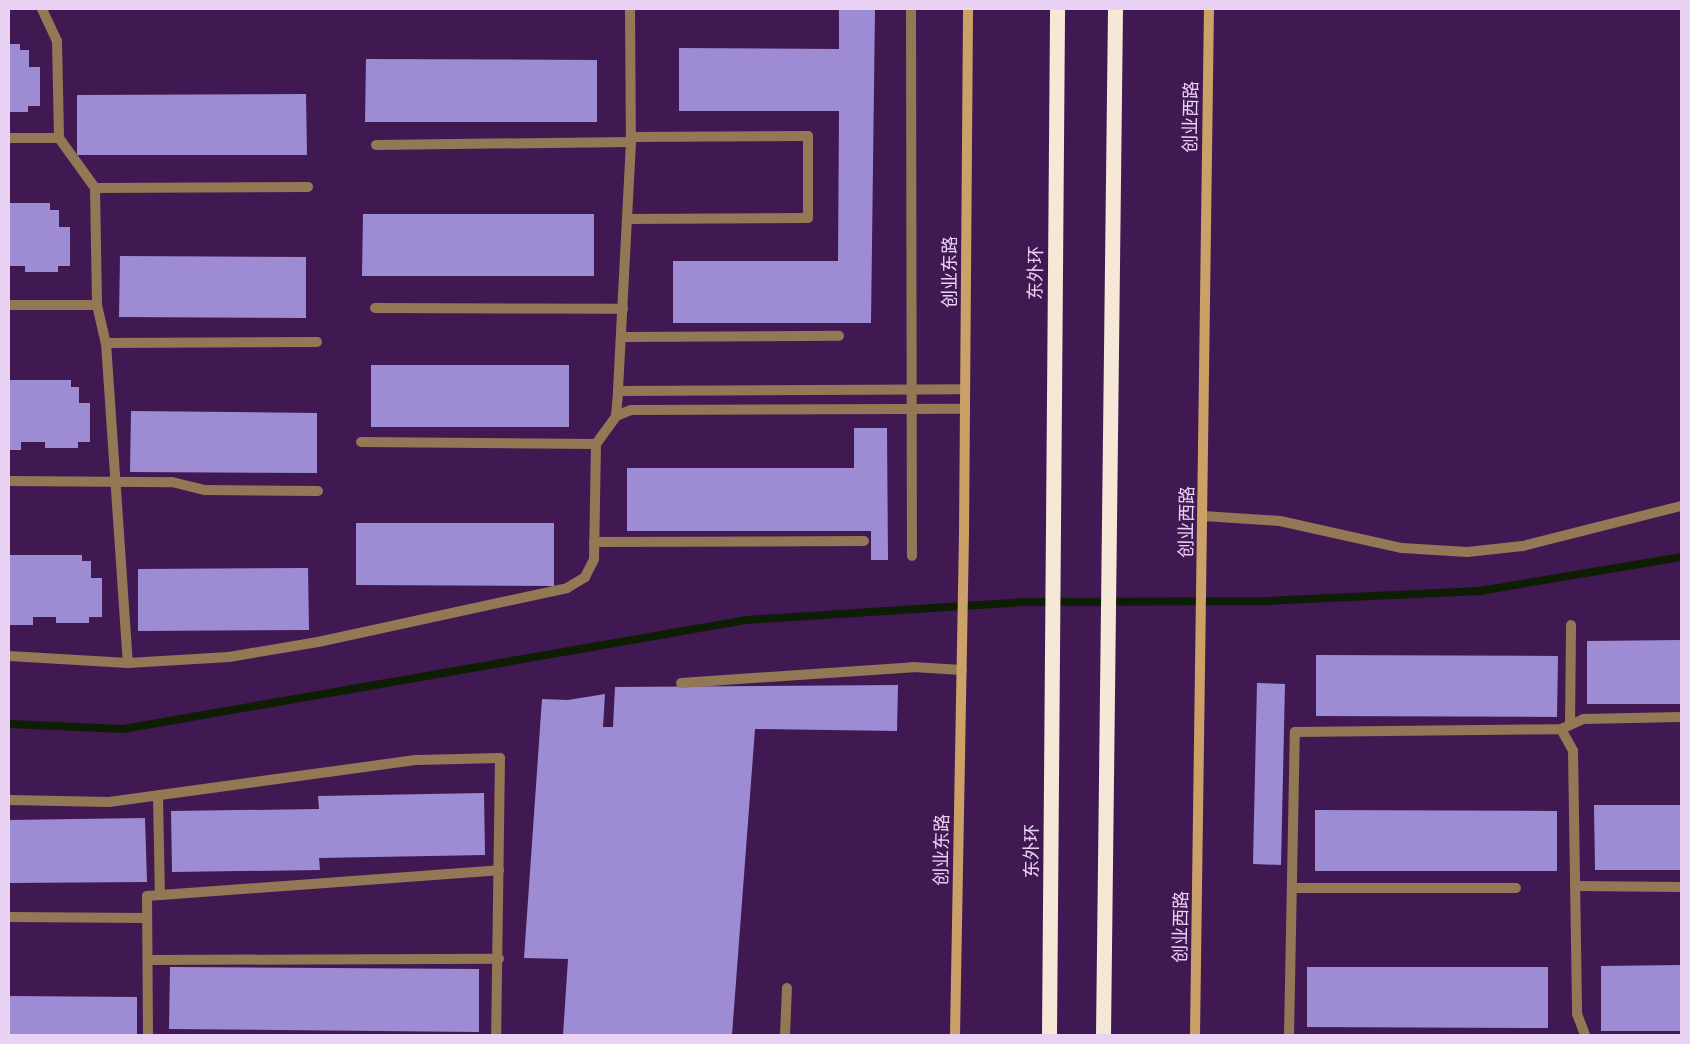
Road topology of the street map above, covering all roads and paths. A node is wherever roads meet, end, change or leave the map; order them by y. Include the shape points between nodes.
1 (42, 9) edge
2 (630, 9) edge
3 (911, 9) edge
4 (968, 9) edge
5 (1058, 9) edge
6 (1115, 9) edge
7 (1209, 9) edge
8 (9, 138) edge
9 (58, 138) junction
10 (632, 140) junction
11 (376, 145) dead end
12 (308, 187) dead end
13 (95, 188) junction
14 (628, 219) junction
15 (97, 304) junction
16 (9, 305) edge
17 (375, 308) dead end
18 (623, 310) junction
19 (839, 336) dead end
20 (622, 337) junction
21 (317, 342) dead end
22 (106, 343) junction
23 (912, 389) junction
24 (966, 389) junction
25 (618, 391) junction
26 (965, 409) junction
27 (912, 410) junction
28 (616, 416) junction
29 (361, 442) dead end
30 (596, 444) junction
31 (9, 481) edge
32 (116, 482) junction
33 (318, 491) dead end
34 (1681, 506) edge
35 (1203, 516) junction
36 (864, 541) dead end
37 (594, 542) junction
38 (912, 556) dead end
39 (1570, 625) dead end
40 (9, 656) edge
41 (128, 663) junction
42 (962, 668) junction
43 (681, 683) dead end
44 (1681, 717) edge
45 (1566, 727) junction
46 (158, 795) junction
47 (9, 800) edge
48 (499, 870) junction
49 (1575, 886) junction
50 (1681, 887) edge
51 (1292, 888) junction
52 (1516, 888) dead end
53 (160, 895) junction
54 (9, 917) edge
55 (147, 918) junction
56 (499, 959) junction
57 (148, 960) junction
58 (787, 988) dead end
59 (148, 1035) edge
60 (496, 1035) edge
61 (785, 1035) edge
62 (955, 1035) edge
63 (1049, 1035) edge
64 (1103, 1035) edge
65 (1195, 1035) edge
66 (1289, 1035) edge
67 (1585, 1035) edge

1 - 9 street via 57,41
2 - 10 street
3 - 23 street
4 - 24 street, 创业东路
5 - 63 highway, 东外环
6 - 64 highway
7 - 35 street, 创业西路
8 - 9 street
9 - 13 street
10 - 11 street
10 - 14 street
10 - 14 street via 808,136 808,218
12 - 13 street
13 - 15 street
14 - 18 street
15 - 16 street
15 - 22 street
17 - 18 street
18 - 20 street
19 - 20 street
20 - 25 street
21 - 22 street
22 - 32 street
23 - 24 street
23 - 25 street
23 - 27 street
24 - 26 street, 创业东路
25 - 28 street
26 - 27 street
26 - 42 street, 创业东路
27 - 28 street via 631,410
27 - 38 street
28 - 30 street
29 - 30 street
30 - 37 street
31 - 32 street
32 - 33 street via 172,482 205,490
32 - 41 street
34 - 35 street via 1523,546 1467,552 1402,548 1280,521
35 - 65 street, 创业西路
36 - 37 street
37 - 41 street via 594,560 585,577 568,588 318,642 229,657
39 - 45 street
40 - 41 street
42 - 43 street via 914,667
42 - 62 street, 创业东路
44 - 45 street via 1583,718
45 - 49 street via 1573,751
45 - 51 street via 1295,732
46 - 47 street via 109,802
46 - 48 street via 416,760 500,758
46 - 53 street
48 - 53 street
48 - 56 street
49 - 50 street
49 - 67 street via 1577,1014
51 - 52 street
51 - 66 street
53 - 55 street via 147,896
54 - 55 street
55 - 57 street
56 - 57 street
56 - 60 street
57 - 59 street
58 - 61 street

